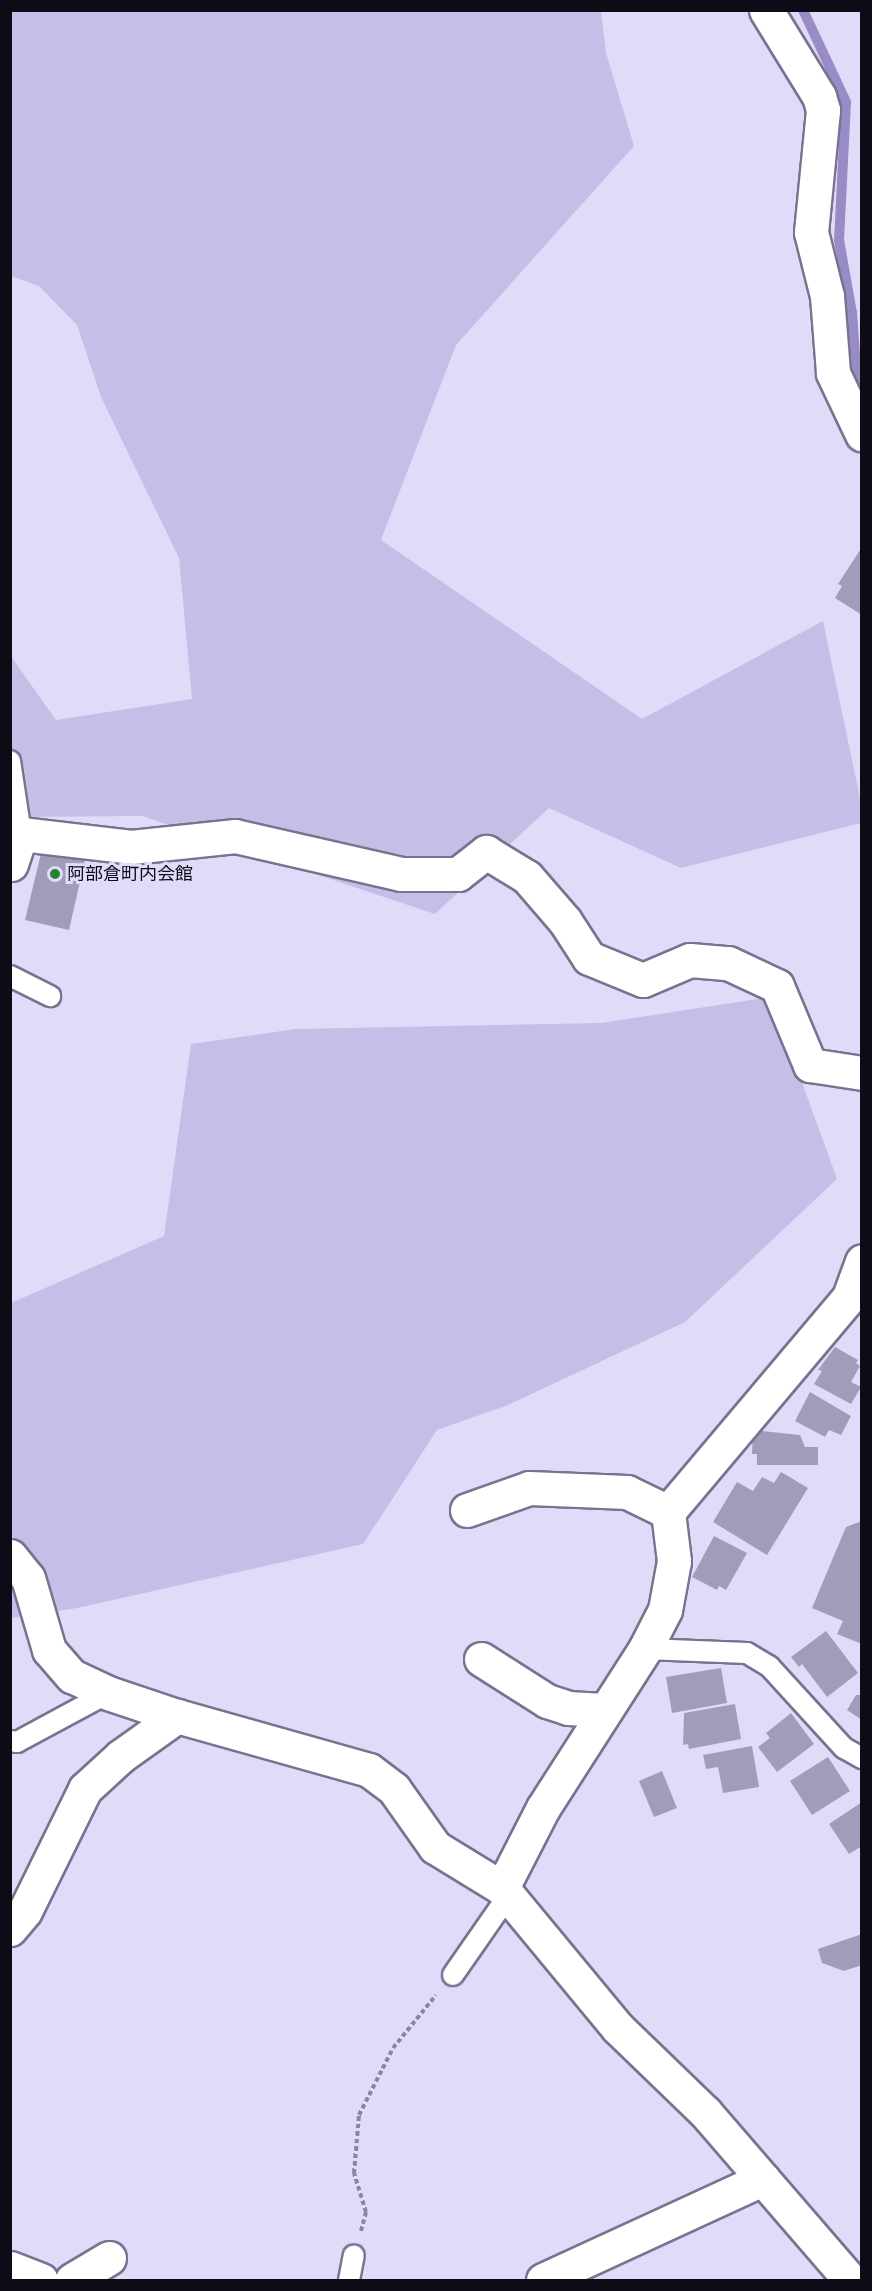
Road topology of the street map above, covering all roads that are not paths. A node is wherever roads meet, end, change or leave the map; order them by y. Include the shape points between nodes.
1 (766, 10) edge
2 (861, 434) edge
3 (10, 761) edge
4 (21, 834) junction
5 (11, 864) edge
6 (10, 871) edge
7 (10, 976) edge
8 (50, 996) dead end
9 (861, 1073) edge
10 (861, 1261) edge
11 (467, 1510) dead end
12 (668, 1512) junction
13 (10, 1556) edge
14 (645, 1649) junction
15 (481, 1659) dead end
16 (108, 1693) junction
17 (604, 1710) junction
18 (177, 1716) junction
19 (10, 1741) edge
20 (861, 1758) edge
21 (505, 1892) junction
22 (10, 1929) edge
23 (453, 1974) road end
24 (763, 2179) junction
25 (354, 2255) road end
26 (109, 2258) dead end
27 (10, 2268) edge
28 (41, 2280) edge
29 (72, 2280) edge
30 (350, 2280) edge
31 (543, 2280) edge
32 (850, 2280) edge

1 - 2 street via 819,96 823,110 811,232 827,296 833,373
3 - 4 lane
4 - 5 street
4 - 9 street via 131,847 235,836 400,874 458,874 486,852 527,877 565,921 589,958 643,980 690,960 728,963 777,986 810,1065
5 - 6 street
7 - 8 lane
10 - 12 street via 849,1297
11 - 12 street via 529,1488 627,1492
12 - 14 street via 674,1561 665,1610
13 - 16 street via 28,1578 49,1650 72,1676
14 - 17 street
14 - 20 lane via 747,1653 769,1666 844,1748
15 - 17 street via 547,1701 568,1708
16 - 18 street
16 - 19 lane via 17,1742
17 - 21 street via 543,1808
18 - 21 street via 369,1770 394,1789 435,1846
18 - 22 street via 121,1755 85,1789 25,1911
21 - 23 lane
21 - 24 street via 618,2028 705,2112
24 - 31 street
24 - 32 street
25 - 30 lane
26 - 29 street
27 - 28 street

